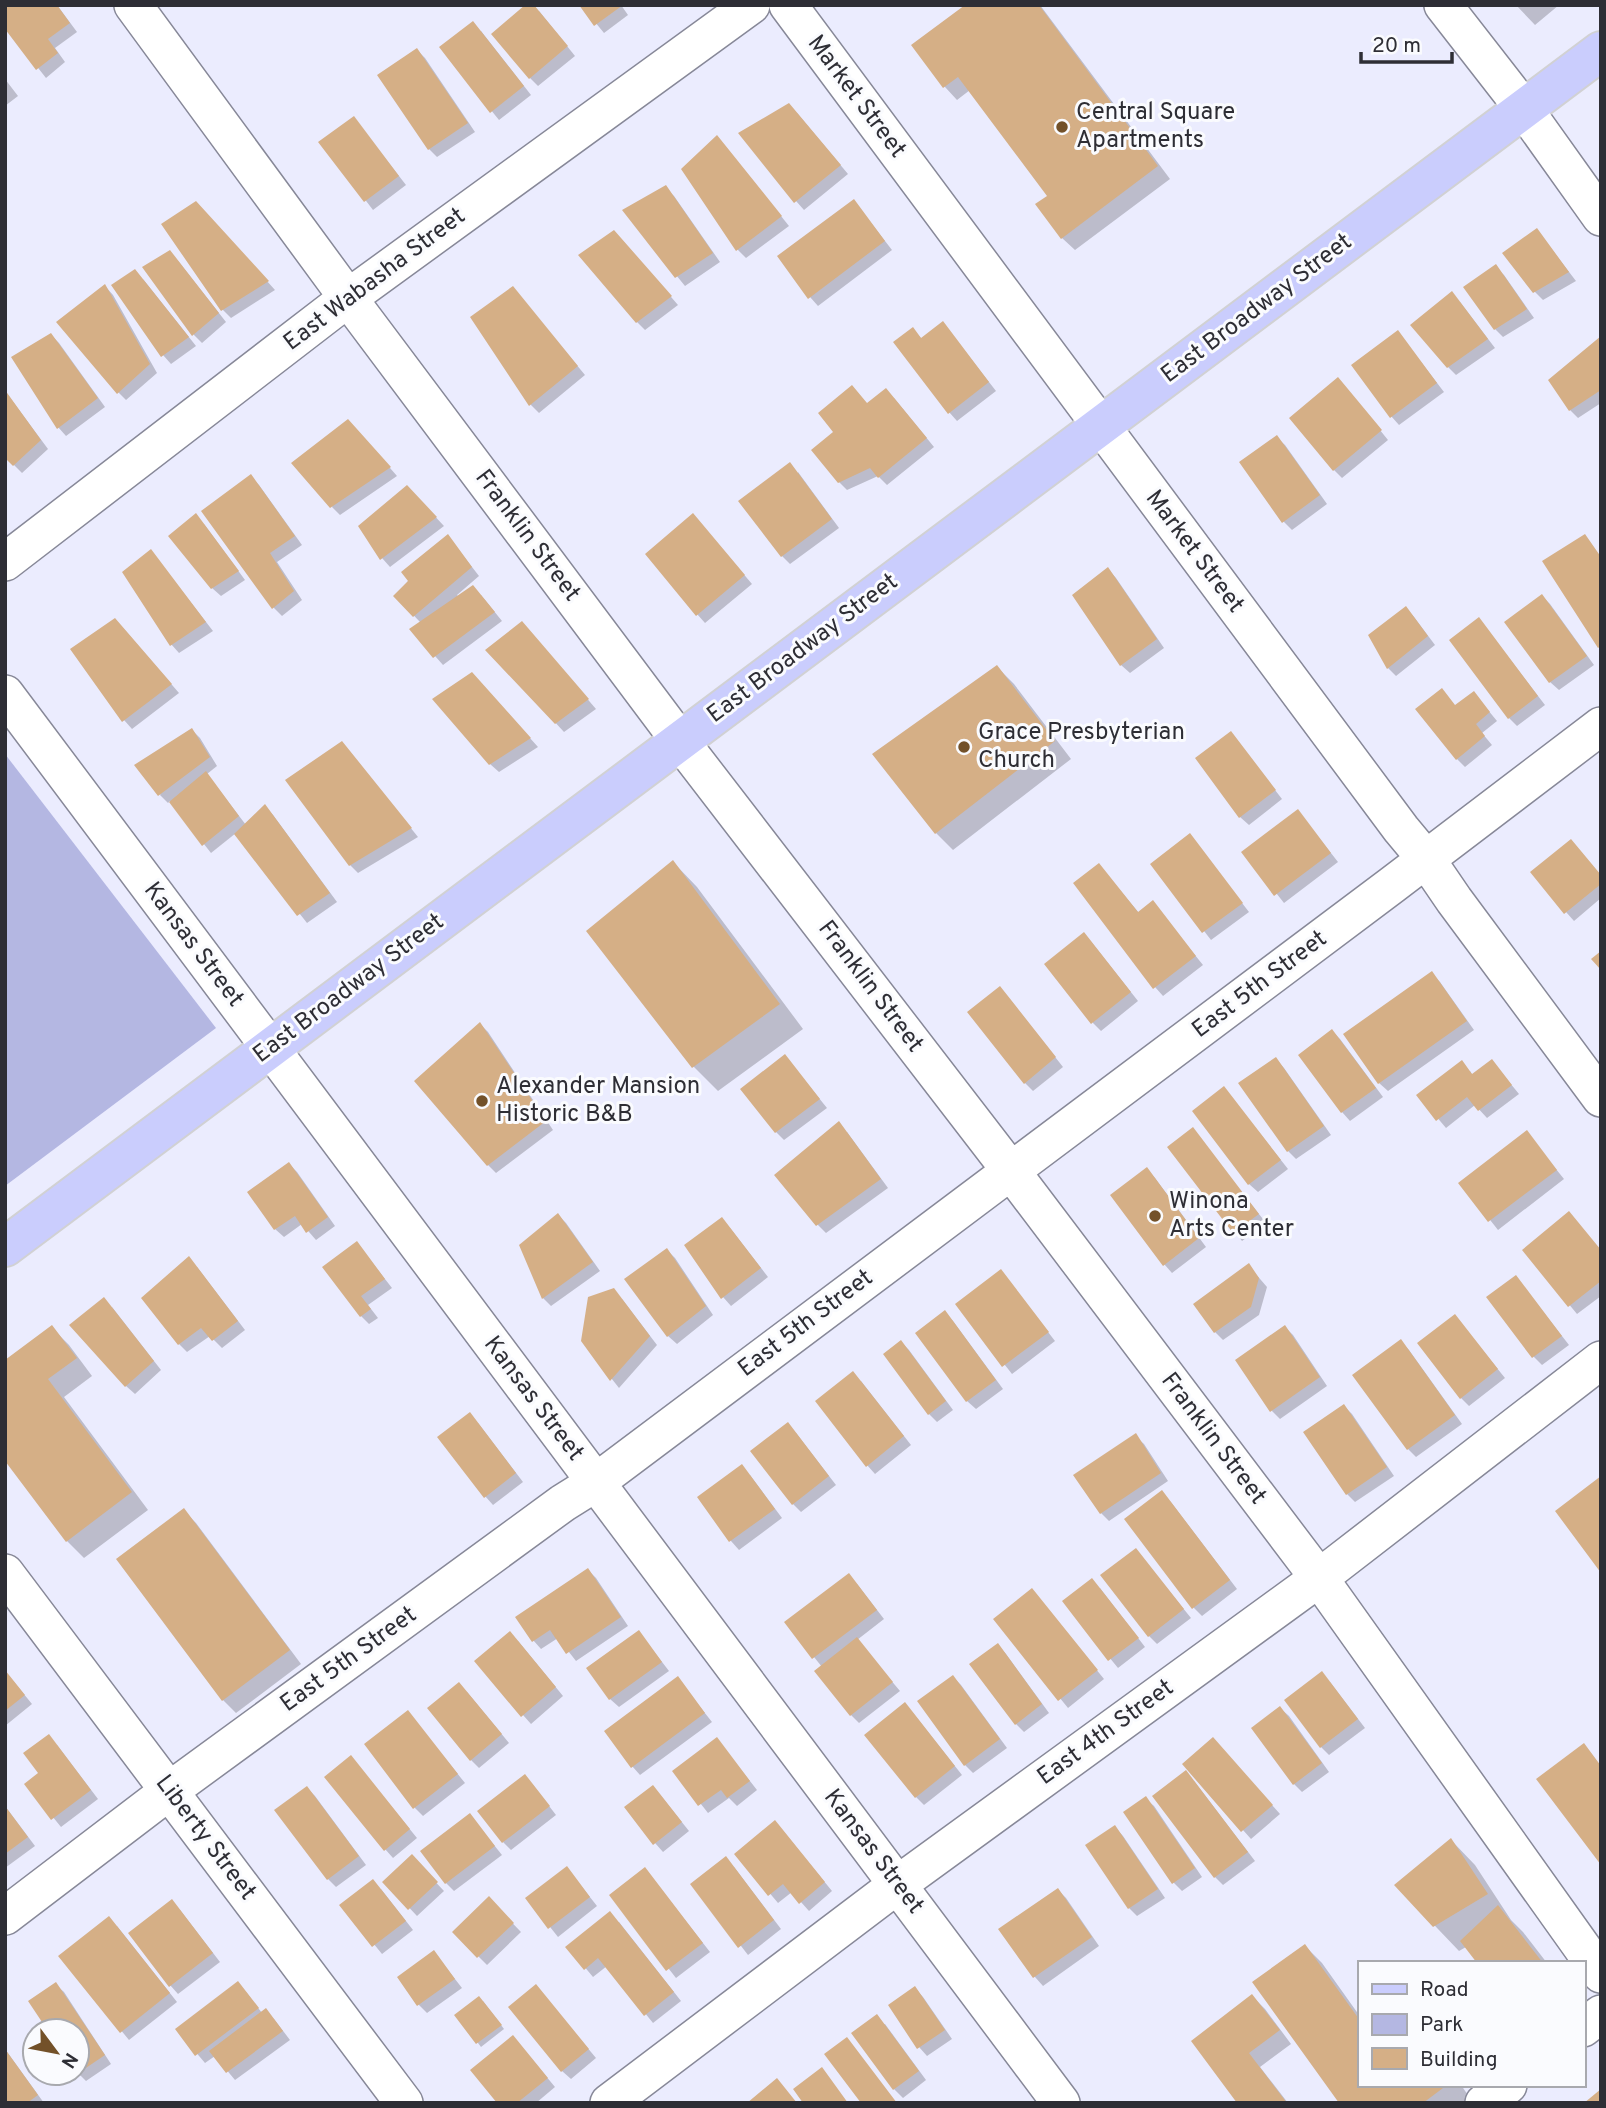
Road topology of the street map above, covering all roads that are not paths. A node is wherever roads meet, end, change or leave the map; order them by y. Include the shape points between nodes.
1 (133, 5) edge
2 (751, 5) edge
3 (788, 5) edge
4 (1443, 5) edge
5 (1601, 51) edge
6 (1524, 109) junction
7 (1601, 217) edge
8 (348, 298) junction
9 (1101, 425) junction
10 (5, 562) edge
11 (5, 695) edge
12 (1601, 726) edge
13 (680, 741) junction
14 (1426, 859) junction
15 (271, 1048) junction
16 (1601, 1098) edge
17 (1011, 1171) junction
18 (5, 1247) edge
19 (1601, 1360) edge
20 (595, 1483) junction
21 (5, 1573) edge
22 (1319, 1578) junction
23 (169, 1791) junction
24 (897, 1885) junction
25 (5, 1916) edge
26 (1601, 1974) edge
27 (1601, 2014) edge
28 (1585, 2026) edge
29 (1505, 2087) edge
30 (404, 2103) edge
31 (609, 2103) edge
32 (1061, 2103) edge
33 (1484, 2103) edge

1 - 8 street, Franklin Street
2 - 8 street, East Wabasha Street
3 - 9 street, Market Street
4 - 6 street
5 - 6 main road, East Broadway Street
6 - 7 street
6 - 9 main road, East Broadway Street
8 - 10 street, East Wabasha Street
8 - 13 street, Franklin Street
9 - 13 main road, East Broadway Street
9 - 14 street, Market Street
11 - 15 street, Kansas Street
12 - 14 street, East 5th Street
13 - 15 main road, East Broadway Street
13 - 17 street, Franklin Street
14 - 16 street, Market Street
14 - 17 street, East 5th Street
15 - 18 main road, East Broadway Street
15 - 20 street, Kansas Street
17 - 20 street, East 5th Street
17 - 22 street, Franklin Street
19 - 22 street, East 4th Street
20 - 23 street, East 5th Street
20 - 24 street, Kansas Street
21 - 23 street, Liberty Street
22 - 24 street, East 4th Street
22 - 26 street, Franklin Street
23 - 25 street, East 5th Street
23 - 30 street, Liberty Street
24 - 31 street, East 4th Street
24 - 32 street, Kansas Street
27 - 28 street
29 - 33 street

